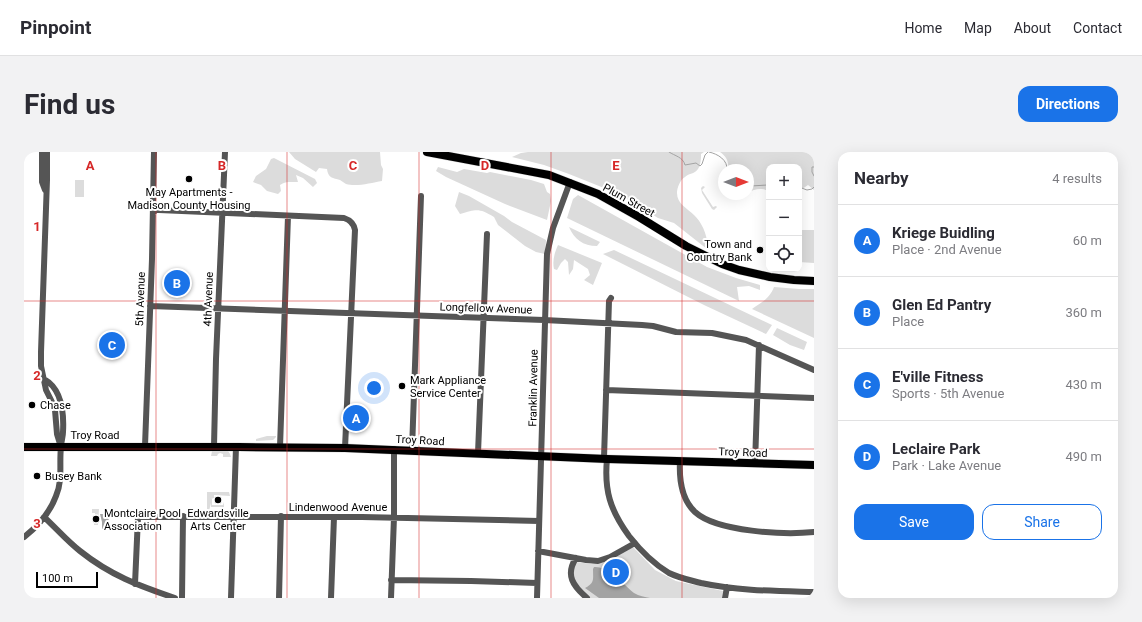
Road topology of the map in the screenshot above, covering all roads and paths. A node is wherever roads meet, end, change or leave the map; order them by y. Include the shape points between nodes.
1 (42, 152) edge
2 (47, 152) edge
3 (154, 152) edge
4 (225, 152) edge
5 (427, 152) edge
6 (570, 182) junction
7 (46, 193) junction
8 (421, 196) dead end
9 (153, 212) junction
10 (222, 213) junction
11 (288, 216) junction
12 (487, 234) dead end
13 (814, 281) edge
14 (611, 298) dead end
15 (150, 306) junction
16 (218, 308) junction
17 (284, 310) junction
18 (351, 313) junction
19 (417, 316) junction
20 (483, 318) junction
21 (544, 320) junction
22 (608, 323) junction
23 (759, 345) junction
24 (814, 370) edge
25 (606, 390) junction
26 (758, 396) junction
27 (814, 398) edge
28 (145, 446) junction
29 (214, 446) junction
30 (236, 446) junction
31 (24, 447) edge
32 (61, 447) junction
33 (280, 447) junction
34 (345, 448) junction
35 (394, 449) junction
36 (412, 450) junction
37 (478, 453) junction
38 (541, 456) junction
39 (605, 459) junction
40 (680, 461) junction
41 (755, 464) junction
42 (814, 465) edge
43 (183, 516) junction
44 (234, 516) junction
45 (281, 516) junction
46 (44, 517) junction
47 (334, 517) junction
48 (394, 517) junction
49 (539, 520) junction
50 (814, 532) edge
51 (24, 537) edge
52 (635, 543) junction
53 (538, 551) junction
54 (576, 558) junction
55 (391, 580) junction
56 (537, 583) junction
57 (135, 584) junction
58 (726, 587) junction
59 (814, 592) edge
60 (175, 598) edge
61 (182, 598) edge
62 (231, 598) edge
63 (279, 598) edge
64 (331, 598) edge
65 (391, 598) edge
66 (536, 598) edge
67 (587, 598) edge
68 (725, 598) edge

1 - 7 street via 42,182
2 - 7 street
3 - 9 street, 5th Avenue
4 - 10 street, 4th Avenue
5 - 6 main road, Plum Street via 530,171
6 - 13 main road, Plum Street via 598,194 686,246 722,264 770,277
6 - 21 street, Franklin Avenue via 548,244
7 - 32 street via 41,366 46,390 55,410
8 - 19 street
9 - 10 street via 159,210
9 - 15 street, 5th Avenue
10 - 11 street
10 - 16 street, 4th Avenue
11 - 17 street
11 - 18 street via 344,218 353,224 355,230
12 - 20 street
14 - 22 street
15 - 16 street, Longfellow Avenue
15 - 28 street, 5th Avenue
16 - 17 street, Longfellow Avenue
16 - 29 street, 4th Avenue
17 - 18 street, Longfellow Avenue
17 - 33 street
18 - 19 street, Longfellow Avenue
18 - 34 street
19 - 20 street, Longfellow Avenue
19 - 36 street
20 - 21 street, Longfellow Avenue
20 - 37 street
21 - 22 street, Longfellow Avenue
21 - 38 street, Franklin Avenue
22 - 23 street, Longfellow Avenue via 653,326 676,332 722,334
22 - 25 street
23 - 24 street, Longfellow Avenue
23 - 26 street
25 - 26 street
25 - 39 street
26 - 27 street
26 - 41 street
28 - 29 main road, Troy Road
28 - 32 main road, Troy Road
29 - 30 main road, Troy Road
30 - 33 main road, Troy Road
30 - 44 street
31 - 32 main road, Troy Road
32 - 46 street via 60,486
33 - 34 main road, Troy Road
34 - 35 main road, Troy Road
35 - 36 main road, Troy Road
35 - 48 street
36 - 37 main road, Troy Road
37 - 38 main road, Troy Road
38 - 39 main road, Troy Road
38 - 49 street, Franklin Avenue
39 - 40 main road, Troy Road
39 - 52 street via 612,507
40 - 41 main road, Troy Road
40 - 50 street via 680,482 686,501 695,512 707,520 774,533
41 - 42 main road, Troy Road
43 - 44 street, Lindenwood Avenue
43 - 57 street, Lindenwood Avenue via 138,517
43 - 61 street
44 - 45 street, Lindenwood Avenue
44 - 62 street
45 - 47 street, Lindenwood Avenue
45 - 63 street
46 - 51 street
46 - 57 street via 70,543 93,560
47 - 48 street, Lindenwood Avenue
47 - 64 street
48 - 49 street, Lindenwood Avenue
48 - 55 street
49 - 53 street, Franklin Avenue
52 - 54 street via 604,559 593,561
52 - 58 street via 670,573
53 - 54 street
53 - 56 street, Franklin Avenue
54 - 67 street via 571,568 571,577 576,587
55 - 56 street
55 - 65 street
56 - 66 street, Franklin Avenue
57 - 60 street
58 - 59 street
58 - 68 street

